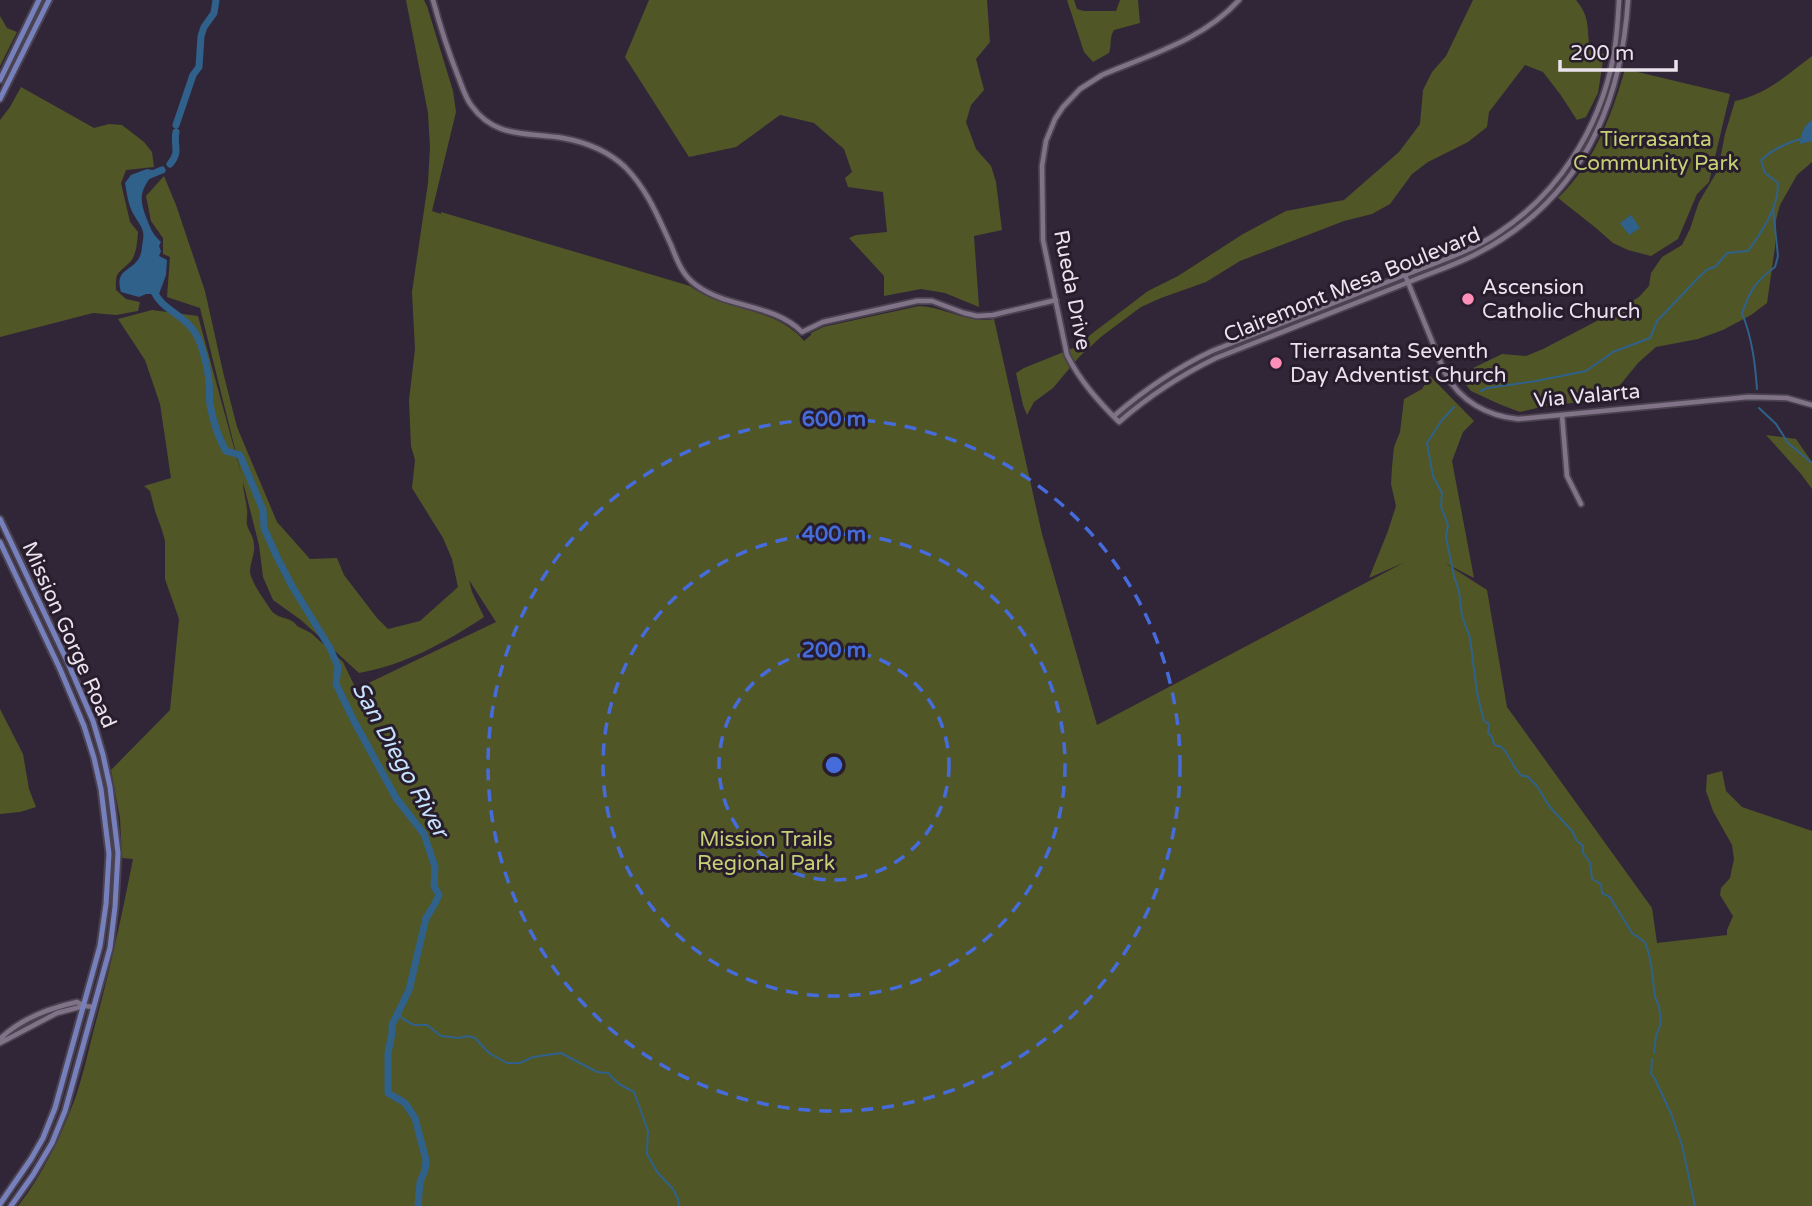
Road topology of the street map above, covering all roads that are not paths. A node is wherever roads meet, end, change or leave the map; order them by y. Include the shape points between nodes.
1 (39, 0) edge
2 (49, 0) edge
3 (433, 0) edge
4 (1238, 0) edge
5 (1619, 0) edge
6 (1628, 0) edge
7 (0, 80) edge
8 (0, 99) edge
9 (1574, 156) junction
10 (1575, 170) junction
11 (1405, 275) junction
12 (1409, 282) junction
13 (1056, 300) junction
14 (1812, 405) edge
15 (1562, 415) junction
16 (1114, 416) junction
17 (1119, 422) joint
18 (1581, 505) dead end
19 (0, 519) edge
20 (0, 542) edge
21 (85, 1006) junction
22 (94, 1007) junction
23 (0, 1041) edge
24 (23, 1171) junction
25 (26, 1188) junction
26 (0, 1204) edge
27 (11, 1206) edge

1 - 7 main road
2 - 8 main road
3 - 13 street via 467,99 482,118 510,132 596,147 622,164 648,196 682,269 694,284 715,296 779,316 802,332 823,322 916,301 932,301 977,316
4 - 13 street, Rueda Drive via 1193,37 1090,82 1055,119 1042,166 1043,240
5 - 9 street, Clairemont Mesa Boulevard via 1615,51 1607,81
6 - 10 street, Clairemont Mesa Boulevard via 1615,86
9 - 10 street
9 - 11 street, Clairemont Mesa Boulevard via 1519,219 1496,235
10 - 12 street, Clairemont Mesa Boulevard via 1524,225 1477,254
11 - 12 street, Via Valarta
11 - 16 street, Clairemont Mesa Boulevard via 1185,364
12 - 15 street, Via Valarta via 1444,373 1462,396 1482,410 1505,417
12 - 17 street, Clairemont Mesa Boulevard via 1189,371
13 - 16 street, Rueda Drive via 1067,355 1084,384
14 - 15 street, Via Valarta via 1787,398 1746,397
15 - 18 street via 1567,476
16 - 17 street, Rueda Drive
19 - 22 main road, Mission Gorge Road via 82,694 110,787 118,853 115,907
20 - 21 main road, Mission Gorge Road via 73,696 101,789 108,854 106,904
21 - 22 street
21 - 23 street via 57,1013
21 - 24 main road, Mission Gorge Road via 55,1108
22 - 25 main road, Mission Gorge Road via 65,1111
24 - 25 main road
24 - 26 main road, Mission Gorge Road
25 - 27 main road, Mission Gorge Road

